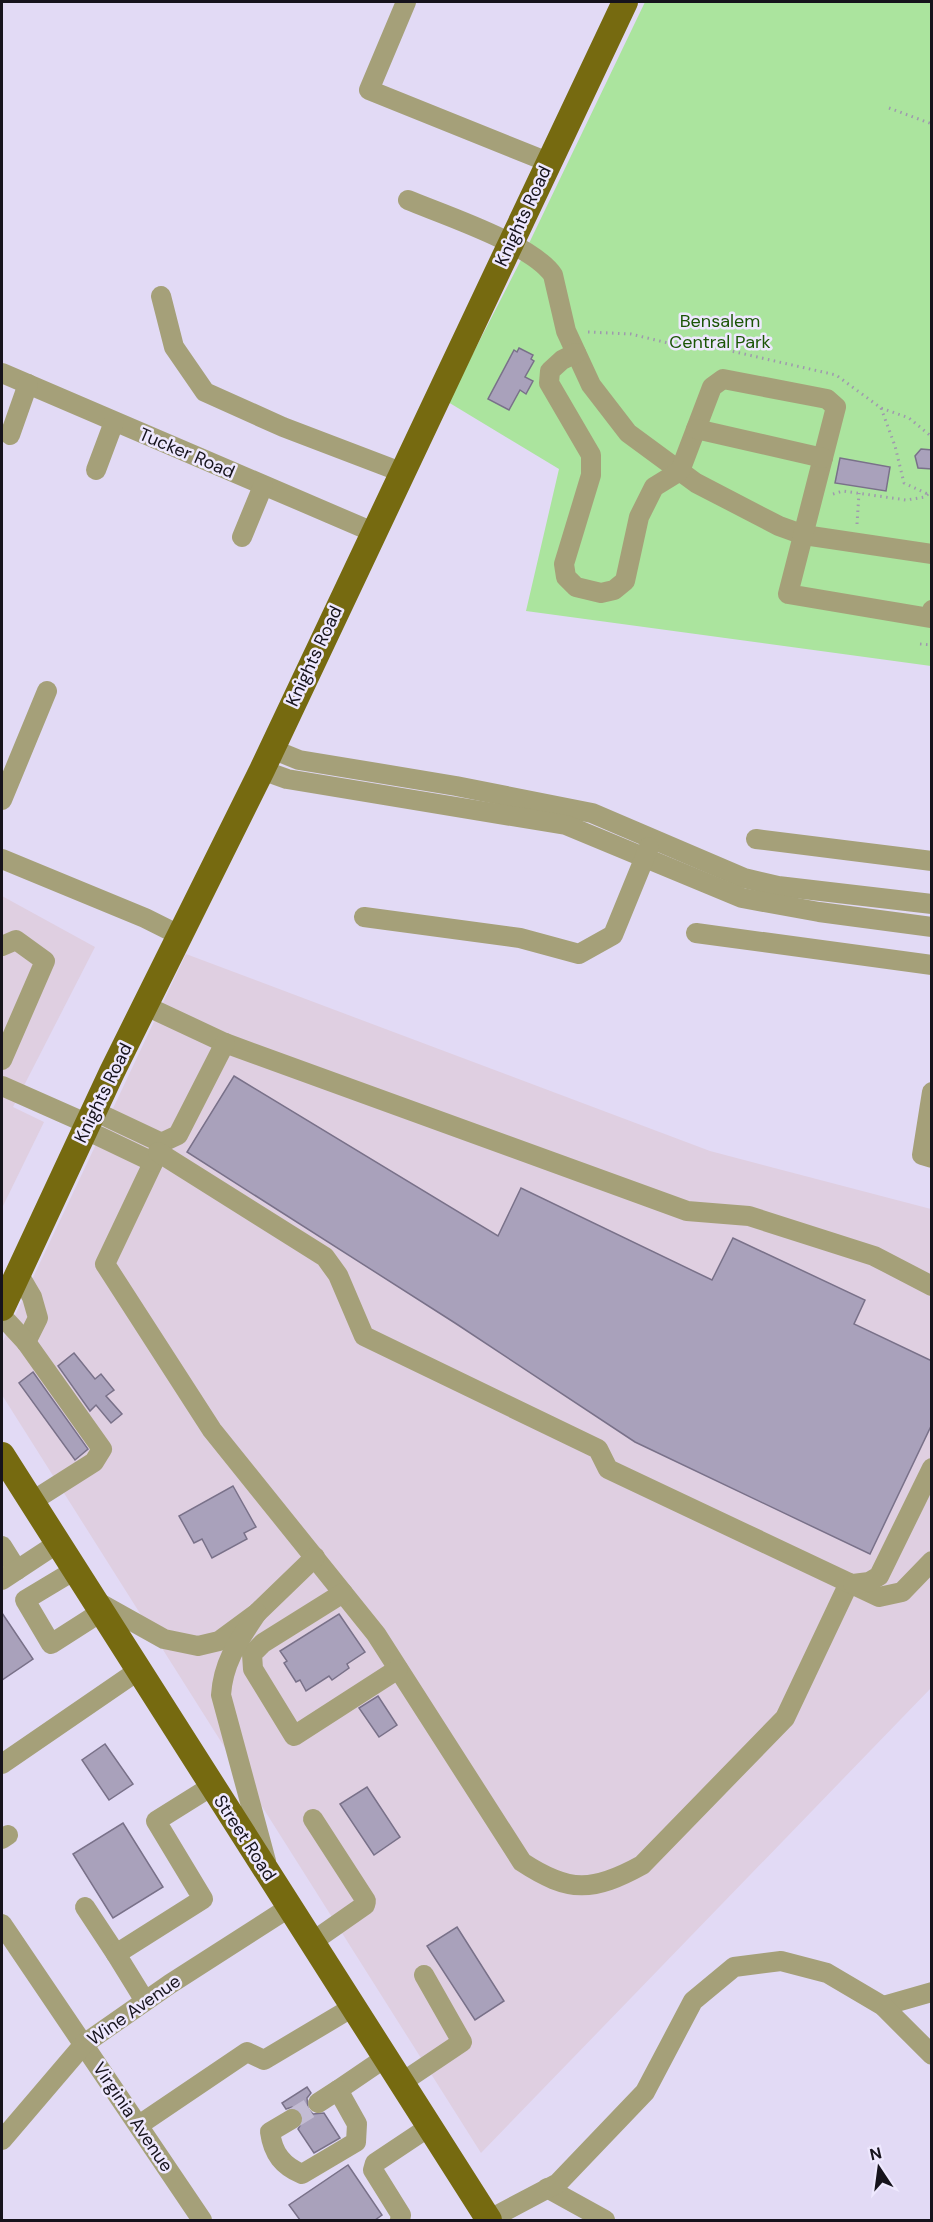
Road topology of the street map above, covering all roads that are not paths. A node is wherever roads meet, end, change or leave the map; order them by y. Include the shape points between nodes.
1 (406, 2) edge
2 (625, 2) edge
3 (548, 162) junction
4 (408, 200) dead end
5 (510, 243) junction
6 (161, 296) dead end
7 (576, 353) junction
8 (2, 373) edge
9 (28, 384) junction
10 (114, 422) junction
11 (696, 429) junction
12 (10, 435) dead end
13 (823, 458) junction
14 (96, 470) dead end
15 (680, 471) junction
16 (401, 472) junction
17 (263, 486) junction
18 (373, 532) junction
19 (804, 535) junction
20 (242, 537) dead end
21 (932, 554) edge
22 (932, 610) edge
23 (47, 691) dead end
24 (267, 760) junction
25 (2, 800) edge
26 (651, 839) junction
27 (756, 839) dead end
28 (2, 859) edge
29 (645, 859) junction
30 (932, 861) edge
31 (932, 904) edge
32 (364, 917) dead end
33 (932, 927) edge
34 (696, 933) dead end
35 (181, 936) junction
36 (6, 939) edge
37 (932, 965) edge
38 (146, 1006) junction
39 (225, 1043) junction
40 (2, 1060) edge
41 (2, 1086) edge
42 (932, 1092) edge
43 (89, 1122) junction
44 (157, 1152) junction
45 (932, 1158) edge
46 (11, 1285) edge
47 (932, 1286) edge
48 (2, 1308) edge
49 (2, 1316) edge
50 (26, 1342) junction
51 (2, 1455) edge
52 (932, 1468) edge
53 (2, 1490) edge
54 (31, 1502) junction
55 (58, 1543) junction
56 (2, 1546) edge
57 (315, 1557) junction
58 (932, 1561) edge
59 (75, 1570) junction
60 (9, 1575) edge
61 (851, 1584) junction
62 (343, 1593) junction
63 (97, 1606) junction
64 (257, 1613) junction
65 (398, 1669) junction
66 (139, 1670) junction
67 (2, 1764) edge
68 (212, 1786) junction
69 (313, 1819) dead end
70 (271, 1878) junction
71 (85, 1907) dead end
72 (290, 1907) junction
73 (2, 1924) edge
74 (312, 1942) junction
75 (116, 1954) junction
76 (424, 1975) dead end
77 (932, 1992) edge
78 (146, 2001) junction
79 (883, 2006) junction
80 (353, 2007) junction
81 (84, 2044) junction
82 (932, 2055) edge
83 (385, 2058) junction
84 (401, 2083) junction
85 (338, 2090) junction
86 (318, 2103) tunnel mouth
87 (292, 2119) tunnel mouth
88 (139, 2125) junction
89 (429, 2127) junction
90 (2, 2140) edge
91 (547, 2188) junction
92 (202, 2220) edge
93 (400, 2220) edge
94 (488, 2220) edge
95 (605, 2220) edge

1 - 3 street via 369,90
2 - 3 main road, Knights Road
3 - 5 main road, Knights Road
4 - 5 street
5 - 7 street via 553,274 566,331
5 - 16 main road, Knights Road
6 - 16 street via 174,347 205,392
7 - 15 street via 591,385 628,433
7 - 15 street via 550,371 549,383 591,455 591,475 564,564 566,577 576,587 601,593 614,590 625,581 639,517 654,487
8 - 9 street, Tucker Road
9 - 10 street, Tucker Road
9 - 12 street
10 - 14 street
10 - 17 street, Tucker Road
11 - 13 street
11 - 13 street via 711,387 723,379 827,399 836,407
11 - 15 street
13 - 19 street
15 - 19 street via 779,526
16 - 18 main road, Knights Road
17 - 18 street, Tucker Road
17 - 20 street
18 - 24 main road, Knights Road
19 - 21 street
19 - 22 street via 788,594 930,618
23 - 25 street
24 - 26 street via 299,760 592,813
24 - 29 street via 287,779 566,825
24 - 35 main road, Knights Road
26 - 29 street
26 - 31 street via 744,878 778,886
27 - 30 street
28 - 35 street
29 - 32 street via 613,935 579,954 520,938
29 - 33 street via 742,898
34 - 37 street
35 - 38 main road, Knights Road
36 - 40 street via 45,961
38 - 39 street
38 - 43 main road, Knights Road
39 - 44 street via 178,1135
39 - 47 street via 687,1210 749,1216 874,1256
41 - 43 street
42 - 45 street via 922,1155
43 - 44 street
43 - 46 main road, Knights Road
44 - 57 street via 105,1264 212,1430
44 - 61 street via 325,1257 338,1275 364,1336 598,1449 608,1469
46 - 48 main road, Knights Road
46 - 50 street via 32,1297 38,1318
49 - 50 street
50 - 54 street via 102,1449 94,1462
51 - 54 main road, Street Road
52 - 61 street via 879,1576 869,1582
53 - 54 main road
54 - 55 main road, Street Road
55 - 59 main road, Street Road
55 - 60 street
56 - 60 street
57 - 62 street
57 - 64 street
58 - 61 street via 902,1592 879,1597
59 - 63 main road, Street Road
59 - 63 street via 25,1600 51,1644
61 - 65 street via 785,1718 642,1865 596,1885 570,1886 547,1879 522,1862
62 - 65 street
62 - 65 street via 263,1643 252,1654 253,1669 294,1736
63 - 64 street via 164,1639 198,1646 219,1641
63 - 66 main road, Street Road
64 - 70 street via 231,1652 222,1676 221,1695
66 - 67 street
66 - 68 main road, Street Road
68 - 70 main road, Street Road
68 - 75 street via 156,1821 203,1899
69 - 74 street via 366,1901
70 - 72 main road, Street Road
71 - 75 street
72 - 74 main road, Street Road
72 - 78 street, Wine Avenue
73 - 81 street, Virginia Avenue
74 - 80 main road, Street Road
75 - 78 street
76 - 84 street via 462,2042
77 - 79 street
78 - 81 street, Wine Avenue
79 - 82 street
79 - 91 street via 827,1973 781,1961 734,1967 693,2001 645,2091 558,2183
80 - 83 main road, Street Road
80 - 88 street via 264,2060 247,2052
81 - 88 street, Virginia Avenue
81 - 90 street, Wine Avenue
83 - 84 main road, Street Road
83 - 85 street
84 - 89 main road, Street Road
85 - 86 street
85 - 87 street via 357,2124 356,2142 302,2174 286,2168 272,2147 270,2132
88 - 92 street, Virginia Avenue
89 - 93 street via 375,2163 373,2170 401,2215
89 - 94 main road, Street Road
91 - 94 street
91 - 95 street

